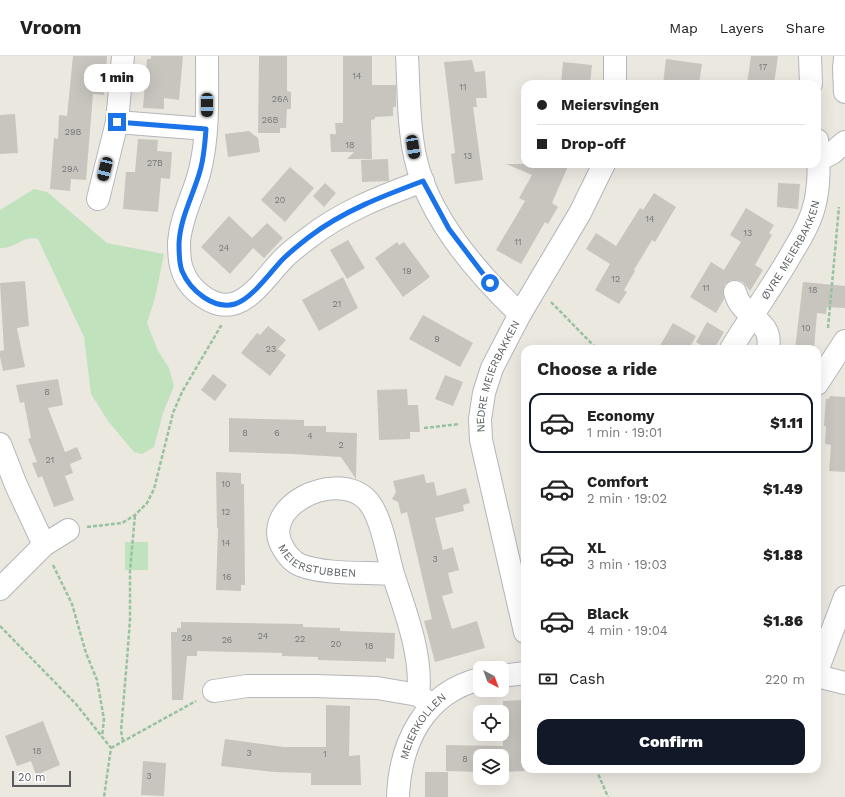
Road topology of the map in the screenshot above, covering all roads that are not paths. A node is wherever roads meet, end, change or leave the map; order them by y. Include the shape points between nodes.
1 (123, 56) edge
2 (207, 56) edge
3 (407, 56) edge
4 (616, 56) edge
5 (810, 56) edge
6 (845, 59) edge
7 (615, 80) edge
8 (811, 80) edge
9 (845, 92) edge
10 (117, 122) junction
11 (206, 129) junction
12 (845, 142) edge
13 (821, 151) edge
14 (602, 168) edge
15 (818, 168) edge
16 (423, 181) junction
17 (98, 200) dead end
18 (735, 292) dead end
19 (520, 314) junction
20 (751, 316) junction
21 (836, 337) edge
22 (733, 345) edge
23 (768, 345) edge
24 (821, 374) edge
25 (0, 444) edge
26 (68, 530) road end
27 (44, 545) junction
28 (393, 574) junction
29 (0, 589) edge
30 (845, 597) edge
31 (521, 615) edge
32 (821, 660) edge
33 (521, 674) edge
34 (509, 675) edge
35 (821, 677) edge
36 (473, 681) edge
37 (845, 683) edge
38 (214, 691) road end
39 (425, 700) junction
40 (398, 797) edge

1 - 10 street
2 - 11 street
3 - 16 street via 412,137
4 - 7 street
5 - 8 street
6 - 9 street
10 - 11 street
10 - 17 street
11 - 16 street via 200,171 181,225 180,258 186,278 209,300 235,304 251,293 284,257 327,224 366,204
12 - 13 street via 832,153
14 - 19 street, NEDRE MEIERBAKKEN via 580,213
15 - 20 street, ØVRE MEIERBAKKEN via 817,192 808,223 784,268
16 - 19 street via 437,211 459,245
18 - 20 street via 742,308
19 - 31 street, NEDRE MEIERBAKKEN via 492,368 484,393 480,419 481,440
20 - 22 street, ØVRE MEIERBAKKEN
20 - 23 street via 768,332
21 - 24 street
25 - 27 street
26 - 27 street
27 - 29 street
28 - 28 street, MEIERSTUBBEN via 376,515 366,498 357,493 334,488 321,490 297,500 284,516 279,536 281,545 298,564 311,569
28 - 39 street, MEIERSTUBBEN via 407,618
30 - 32 street
33 - 34 street
35 - 37 street
36 - 39 street, MEIERKOLLEN
38 - 39 street via 247,686 377,688
39 - 40 street, MEIERKOLLEN via 421,718 406,749

